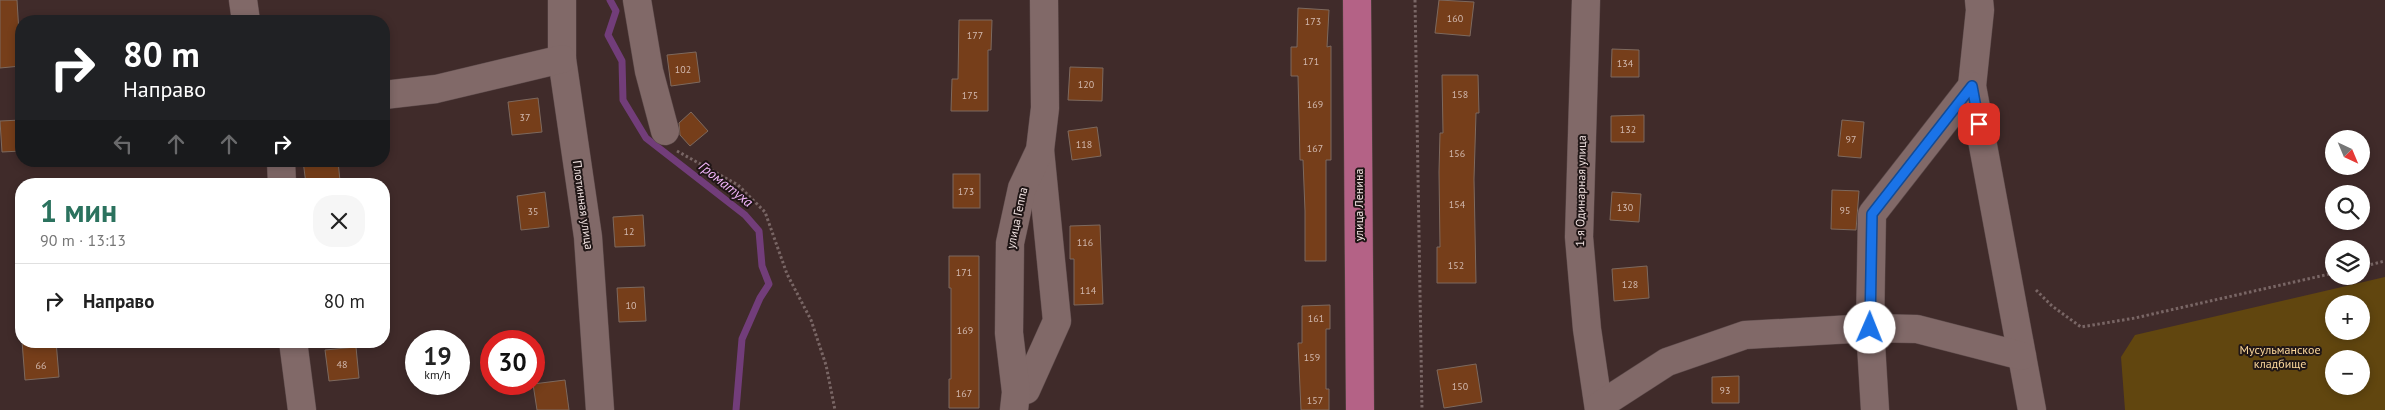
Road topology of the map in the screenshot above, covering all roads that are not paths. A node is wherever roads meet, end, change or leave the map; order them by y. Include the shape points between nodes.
1 (243, 0) edge
2 (562, 0) edge
3 (637, 0) edge
4 (1044, 0) edge
5 (1357, 0) edge
6 (1586, 0) edge
7 (1979, 0) edge
8 (245, 15) edge
9 (562, 59) junction
10 (1972, 86) junction
11 (390, 94) edge
12 (665, 131) road end
13 (1040, 150) junction
14 (1870, 328) junction
15 (294, 348) edge
16 (2022, 356) junction
17 (1022, 401) edge
18 (1599, 408) edge
19 (302, 410) edge
20 (600, 410) edge
21 (1360, 410) edge
22 (1875, 410) edge
23 (2032, 410) edge

1 - 8 street
2 - 9 street, Плотинная улица
3 - 12 street via 649,71
4 - 13 street, улица Геппа via 1045,108
5 - 21 main road, улица Ленина
6 - 18 street, 1-я Одинарная улица via 1578,237
7 - 10 street
9 - 11 street via 436,89
9 - 20 street, Плотинная улица via 588,237
10 - 14 street via 1872,214
10 - 16 street
13 - 17 street, улица Геппа via 1022,188 1010,243 1009,333
13 - 17 street via 1057,321
14 - 16 street via 1917,329
14 - 18 street via 1745,335 1667,362
14 - 22 street
15 - 19 street
16 - 23 street

